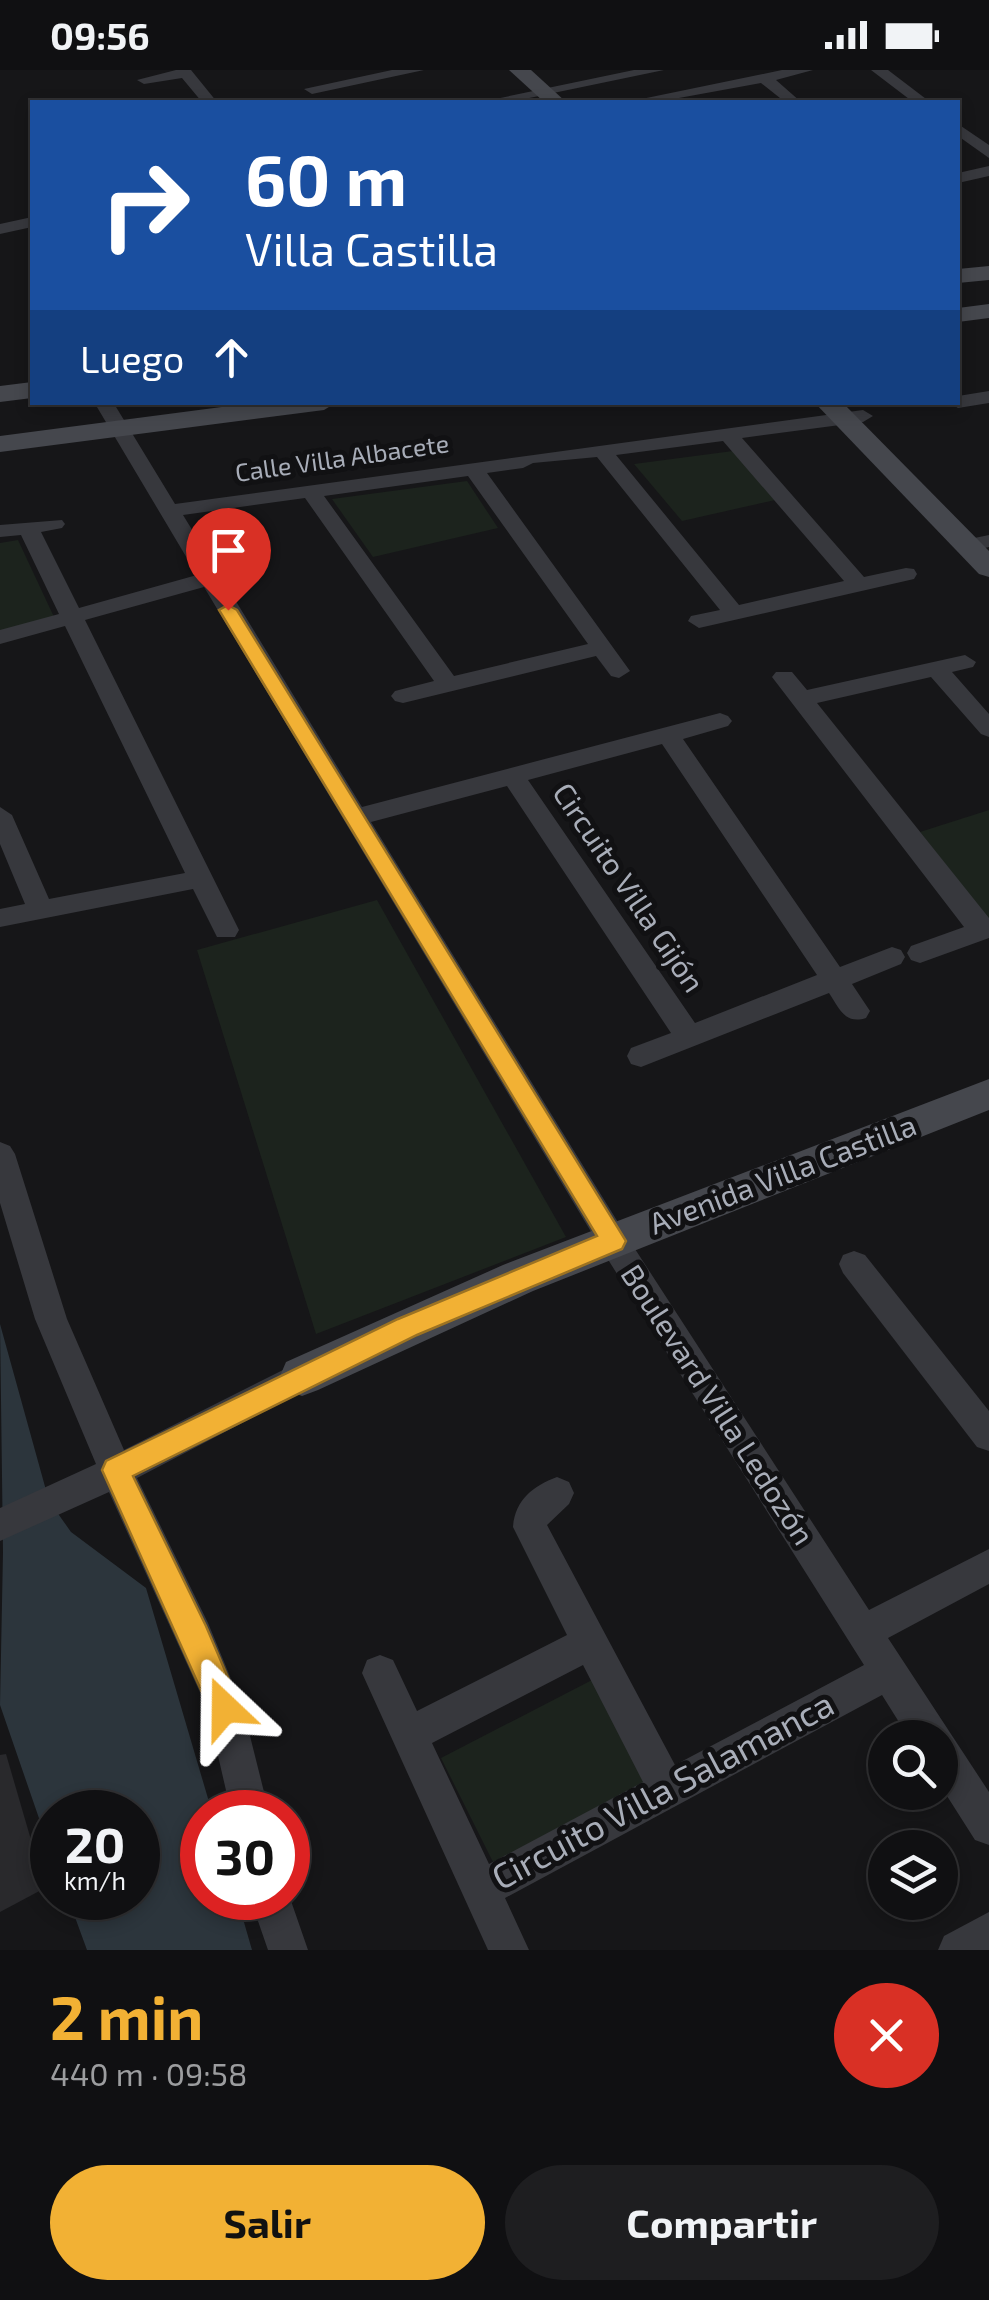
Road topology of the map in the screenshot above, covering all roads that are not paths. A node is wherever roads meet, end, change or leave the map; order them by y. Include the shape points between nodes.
1 (500, 70) edge
2 (519, 70) edge
3 (657, 70) edge
4 (806, 70) edge
5 (878, 70) edge
6 (184, 71) edge
7 (406, 71) edge
8 (785, 72) edge
9 (764, 78) junction
10 (144, 80) dead end
11 (541, 98) edge
12 (208, 100) edge
13 (321, 100) edge
14 (515, 100) edge
15 (666, 100) edge
16 (792, 100) edge
17 (919, 100) edge
18 (960, 131) edge
19 (989, 153) edge
20 (989, 171) edge
21 (960, 178) edge
22 (30, 222) edge
23 (0, 229) edge
24 (989, 273) edge
25 (960, 276) edge
26 (989, 311) edge
27 (960, 315) edge
28 (30, 390) edge
29 (0, 394) edge
30 (987, 400) edge
31 (960, 402) edge
32 (104, 405) edge
33 (301, 405) edge
34 (851, 415) edge
35 (117, 429) junction
36 (731, 438) junction
37 (0, 444) edge
38 (602, 451) junction
39 (473, 468) junction
40 (309, 490) junction
41 (170, 511) junction
42 (55, 524) dead end
43 (28, 527) junction
44 (0, 530) edge
45 (984, 543) edge
46 (989, 568) edge
47 (906, 574) dead end
48 (209, 579) junction
49 (859, 586) junction
50 (734, 613) junction
51 (71, 617) junction
52 (699, 621) dead end
53 (0, 636) edge
54 (602, 647) junction
55 (965, 662) dead end
56 (936, 668) junction
57 (619, 670) dead end
58 (784, 677) dead end
59 (448, 684) junction
60 (403, 696) dead end
61 (802, 699) junction
62 (720, 721) dead end
63 (989, 728) edge
64 (668, 735) junction
65 (512, 776) junction
66 (0, 815) edge
67 (354, 818) junction
68 (200, 879) junction
69 (41, 910) junction
70 (0, 918) edge
71 (226, 930) dead end
72 (986, 930) edge
73 (920, 953) dead end
74 (892, 957) dead end
75 (835, 980) junction
76 (856, 1012) dead end
77 (690, 1038) junction
78 (641, 1056) dead end
79 (989, 1094) edge
80 (0, 1154) edge
81 (613, 1241) junction
82 (854, 1264) dead end
83 (302, 1376) joint
84 (989, 1436) edge
85 (116, 1470) junction
86 (558, 1494) dead end
87 (0, 1526) edge
88 (989, 1566) edge
89 (862, 1632) junction
90 (590, 1643) junction
91 (888, 1672) junction
92 (380, 1673) dead end
93 (919, 1720) edge
94 (410, 1734) junction
95 (958, 1779) edge
96 (667, 1788) junction
97 (245, 1790) edge
98 (989, 1826) edge
99 (482, 1890) junction
100 (278, 1920) edge
101 (989, 1932) edge
102 (288, 1950) edge
103 (510, 1950) edge
104 (958, 1950) edge

1 - 11 street
2 - 11 street
3 - 11 street
4 - 8 street
5 - 17 street
6 - 10 street
6 - 12 street
7 - 13 street via 307,84
8 - 9 street
9 - 15 street
9 - 16 street
11 - 14 street
18 - 19 street
20 - 21 street
22 - 23 street
24 - 25 street
26 - 27 street
28 - 29 street
30 - 31 street
32 - 35 street, Boulevard Villa Ledozón
33 - 35 street
34 - 36 street, Calle Villa Albacete
34 - 45 street
35 - 37 street
35 - 41 street, Boulevard Villa Ledozón
36 - 38 street, Calle Villa Albacete
36 - 49 street
38 - 39 street, Calle Villa Albacete
38 - 50 street
39 - 40 street, Calle Villa Albacete
39 - 54 street
40 - 41 street, Calle Villa Albacete
40 - 59 street
41 - 48 street, Boulevard Villa Ledozón
42 - 43 street
43 - 44 street
43 - 51 street
45 - 46 street
47 - 49 street
48 - 51 street
48 - 67 street, Boulevard Villa Ledozón
49 - 50 street
50 - 52 street
51 - 53 street
51 - 68 street
54 - 57 street
54 - 59 street
55 - 56 street
56 - 61 street
56 - 63 street
58 - 61 street
59 - 60 street
61 - 72 street
62 - 64 street, Circuito Villa Gijón
64 - 65 street, Circuito Villa Gijón
64 - 75 street
65 - 67 street, Circuito Villa Gijón
65 - 77 street, Circuito Villa Gijón
66 - 69 street
67 - 81 street, Boulevard Villa Ledozón
68 - 69 street
68 - 71 street
69 - 70 street
72 - 73 street
74 - 75 street, Circuito Villa Gijón
75 - 76 street
75 - 77 street, Circuito Villa Gijón
77 - 78 street, Circuito Villa Gijón
79 - 81 street, Avenida Villa Castilla
80 - 85 street via 51,1319
81 - 83 street, Avenida Villa Castilla
81 - 89 street, Boulevard Villa Ledozón
82 - 84 street
83 - 85 street
85 - 87 street
85 - 97 street via 225,1708
86 - 90 street via 531,1513 530,1527
88 - 89 street
89 - 91 street, Boulevard Villa Ledozón
90 - 94 street
90 - 96 street
91 - 93 street, Boulevard Villa Ledozón
91 - 96 street, Circuito Villa Salamanca
92 - 94 street, Circuito Villa Salamanca
94 - 99 street, Circuito Villa Salamanca
95 - 98 street
96 - 99 street, Circuito Villa Salamanca
99 - 103 street
100 - 102 street
101 - 104 street

